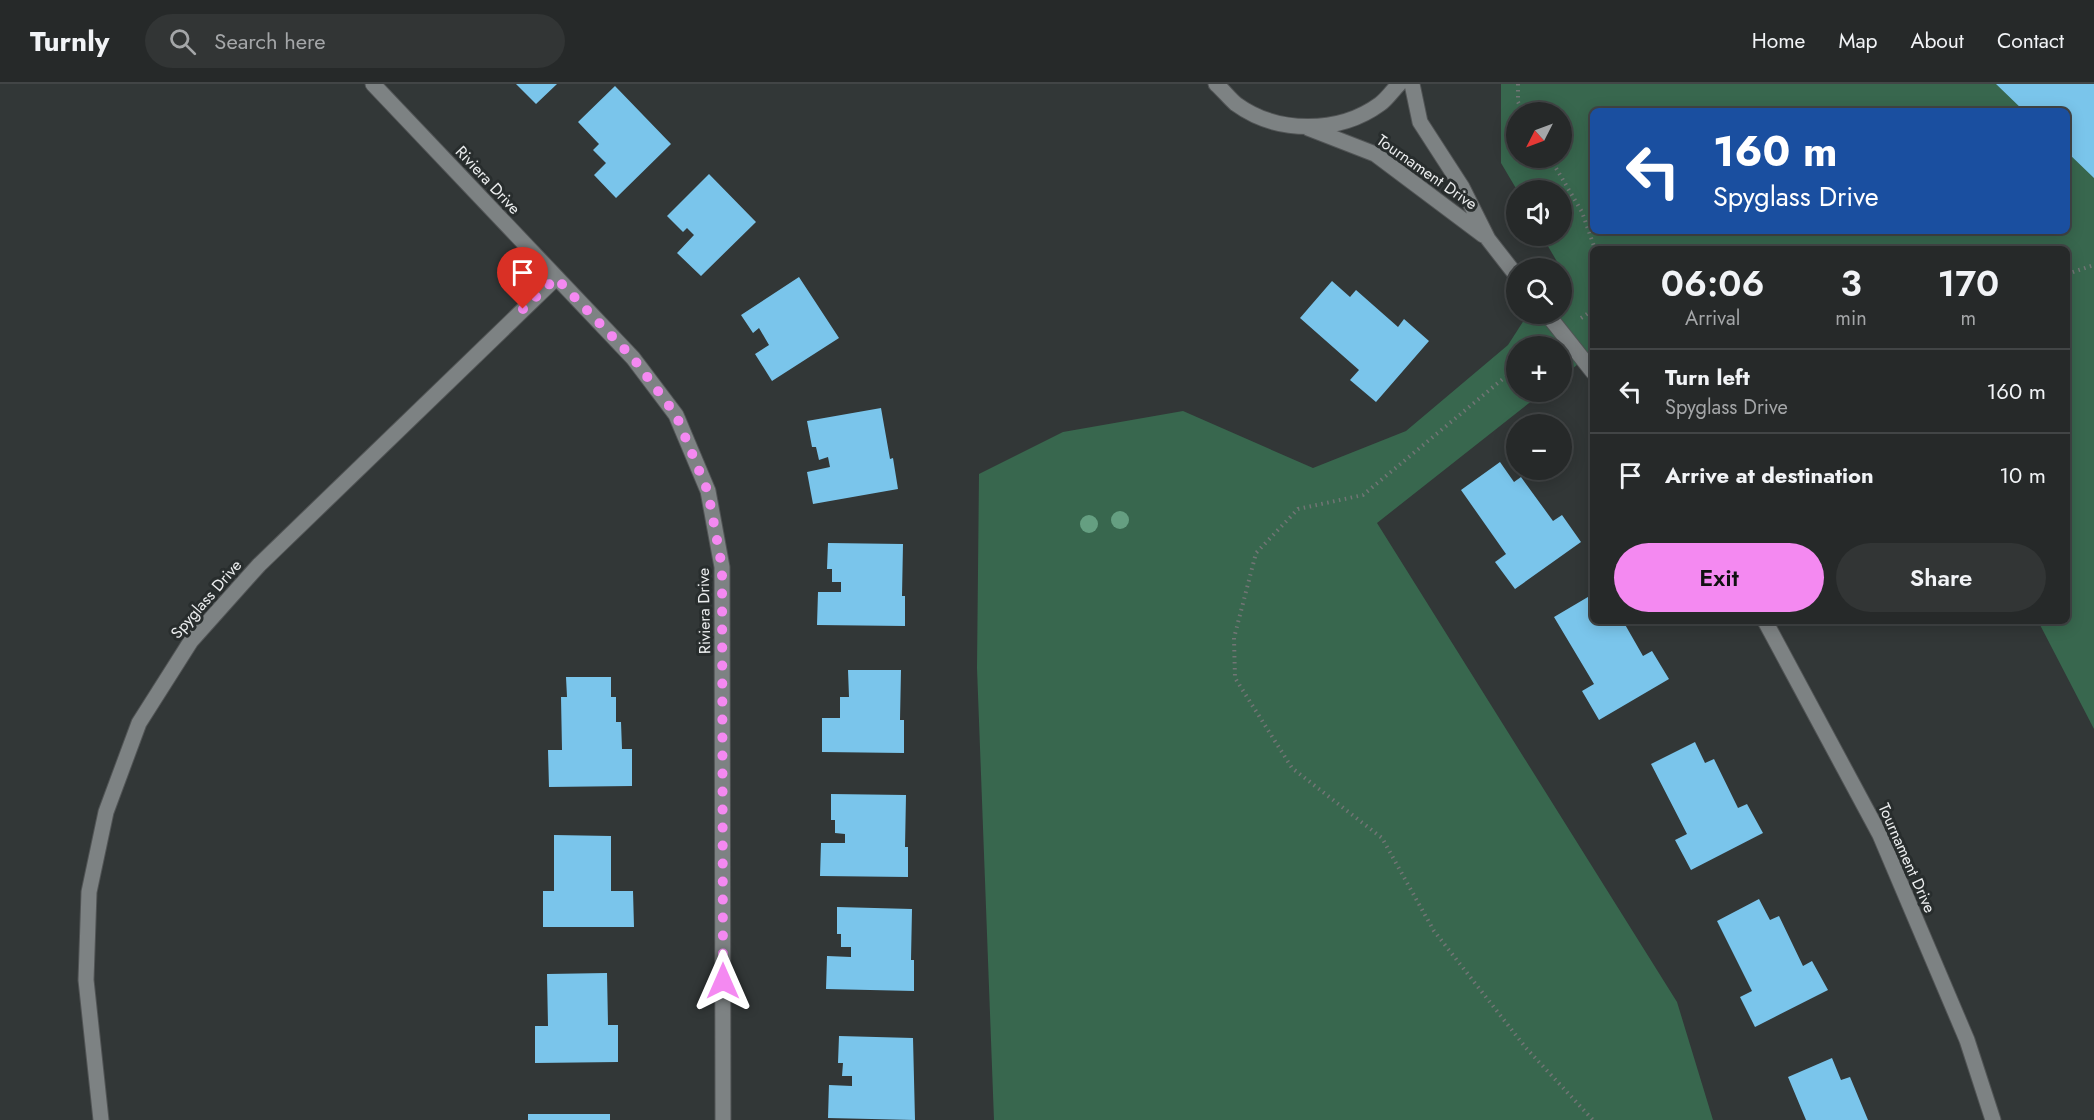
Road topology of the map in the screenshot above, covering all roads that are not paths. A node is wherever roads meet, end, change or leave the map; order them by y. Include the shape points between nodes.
1 (373, 84) edge
2 (1216, 84) edge
3 (1399, 84) edge
4 (1412, 84) edge
5 (1308, 128) junction
6 (1488, 238) junction
7 (1506, 262) edge
8 (556, 278) junction
9 (1555, 324) edge
10 (1590, 368) edge
11 (1767, 624) edge
12 (101, 1120) edge
13 (723, 1120) edge
14 (1993, 1120) edge

1 - 8 street, Riviera Drive
2 - 5 street via 1236,104 1270,122
3 - 5 street via 1380,104 1346,122
4 - 6 street, Tournament Drive via 1420,122 1462,187
5 - 6 street, Tournament Drive via 1375,154
6 - 7 street, Tournament Drive
8 - 12 street, Spyglass Drive via 260,565 191,641 138,723 106,812 89,892 86,980
8 - 13 street, Riviera Drive via 633,358 676,415 708,492 722,567
9 - 10 street
11 - 14 street, Tournament Drive via 1880,835 1967,1040

